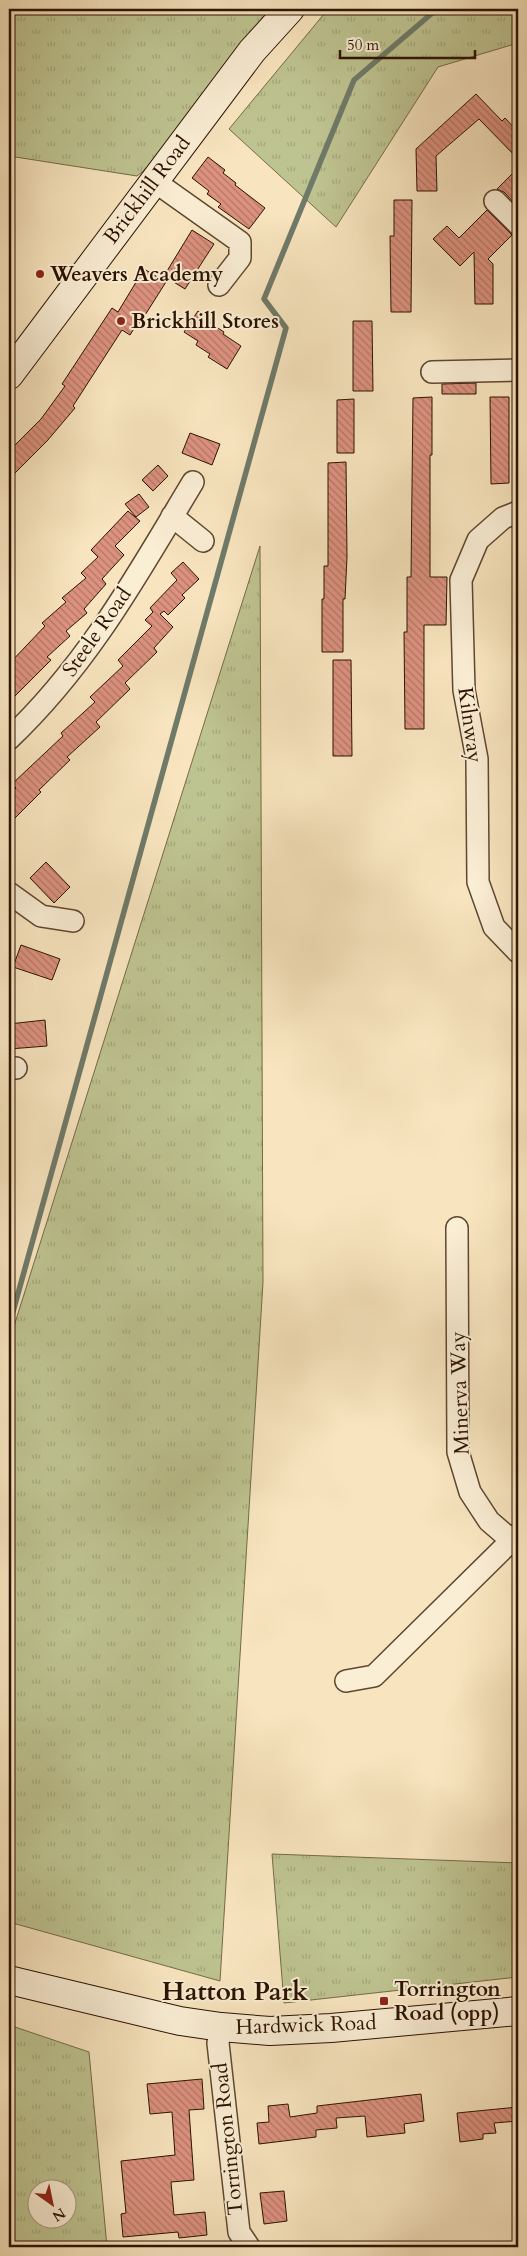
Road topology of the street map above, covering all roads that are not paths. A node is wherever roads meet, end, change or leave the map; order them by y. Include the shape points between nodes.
1 (290, 9) edge
2 (154, 182) junction
3 (495, 201) dead end
4 (518, 224) edge
5 (219, 285) dead end
6 (518, 370) edge
7 (432, 372) dead end
8 (9, 375) edge
9 (193, 482) dead end
10 (518, 512) edge
11 (172, 516) junction
12 (204, 541) dead end
13 (9, 739) edge
14 (9, 893) edge
15 (73, 921) dead end
16 (518, 952) edge
17 (457, 1228) dead end
18 (515, 1537) edge
19 (346, 1681) dead end
20 (9, 1980) edge
21 (518, 2010) edge
22 (220, 2027) junction
23 (249, 2247) edge

1 - 2 street, Brickhill Road via 252,52
2 - 5 street via 240,242 240,258
2 - 8 street, Brickhill Road
3 - 4 street
6 - 7 street
9 - 11 street, Steele Road
10 - 16 street, Kilnway via 503,518 478,540 461,580 464,690 477,760 478,882 494,928
11 - 12 street
11 - 13 street, Steele Road via 74,669
14 - 15 street via 41,916
17 - 18 street, Minerva Way via 458,1452 470,1492 489,1521
18 - 19 street, Minerva Way via 374,1676
20 - 22 street, Hardwick Road via 132,2011
21 - 22 street, Hardwick Road via 332,2028 270,2031
22 - 23 street, Torrington Road via 218,2044 231,2172 239,2232

